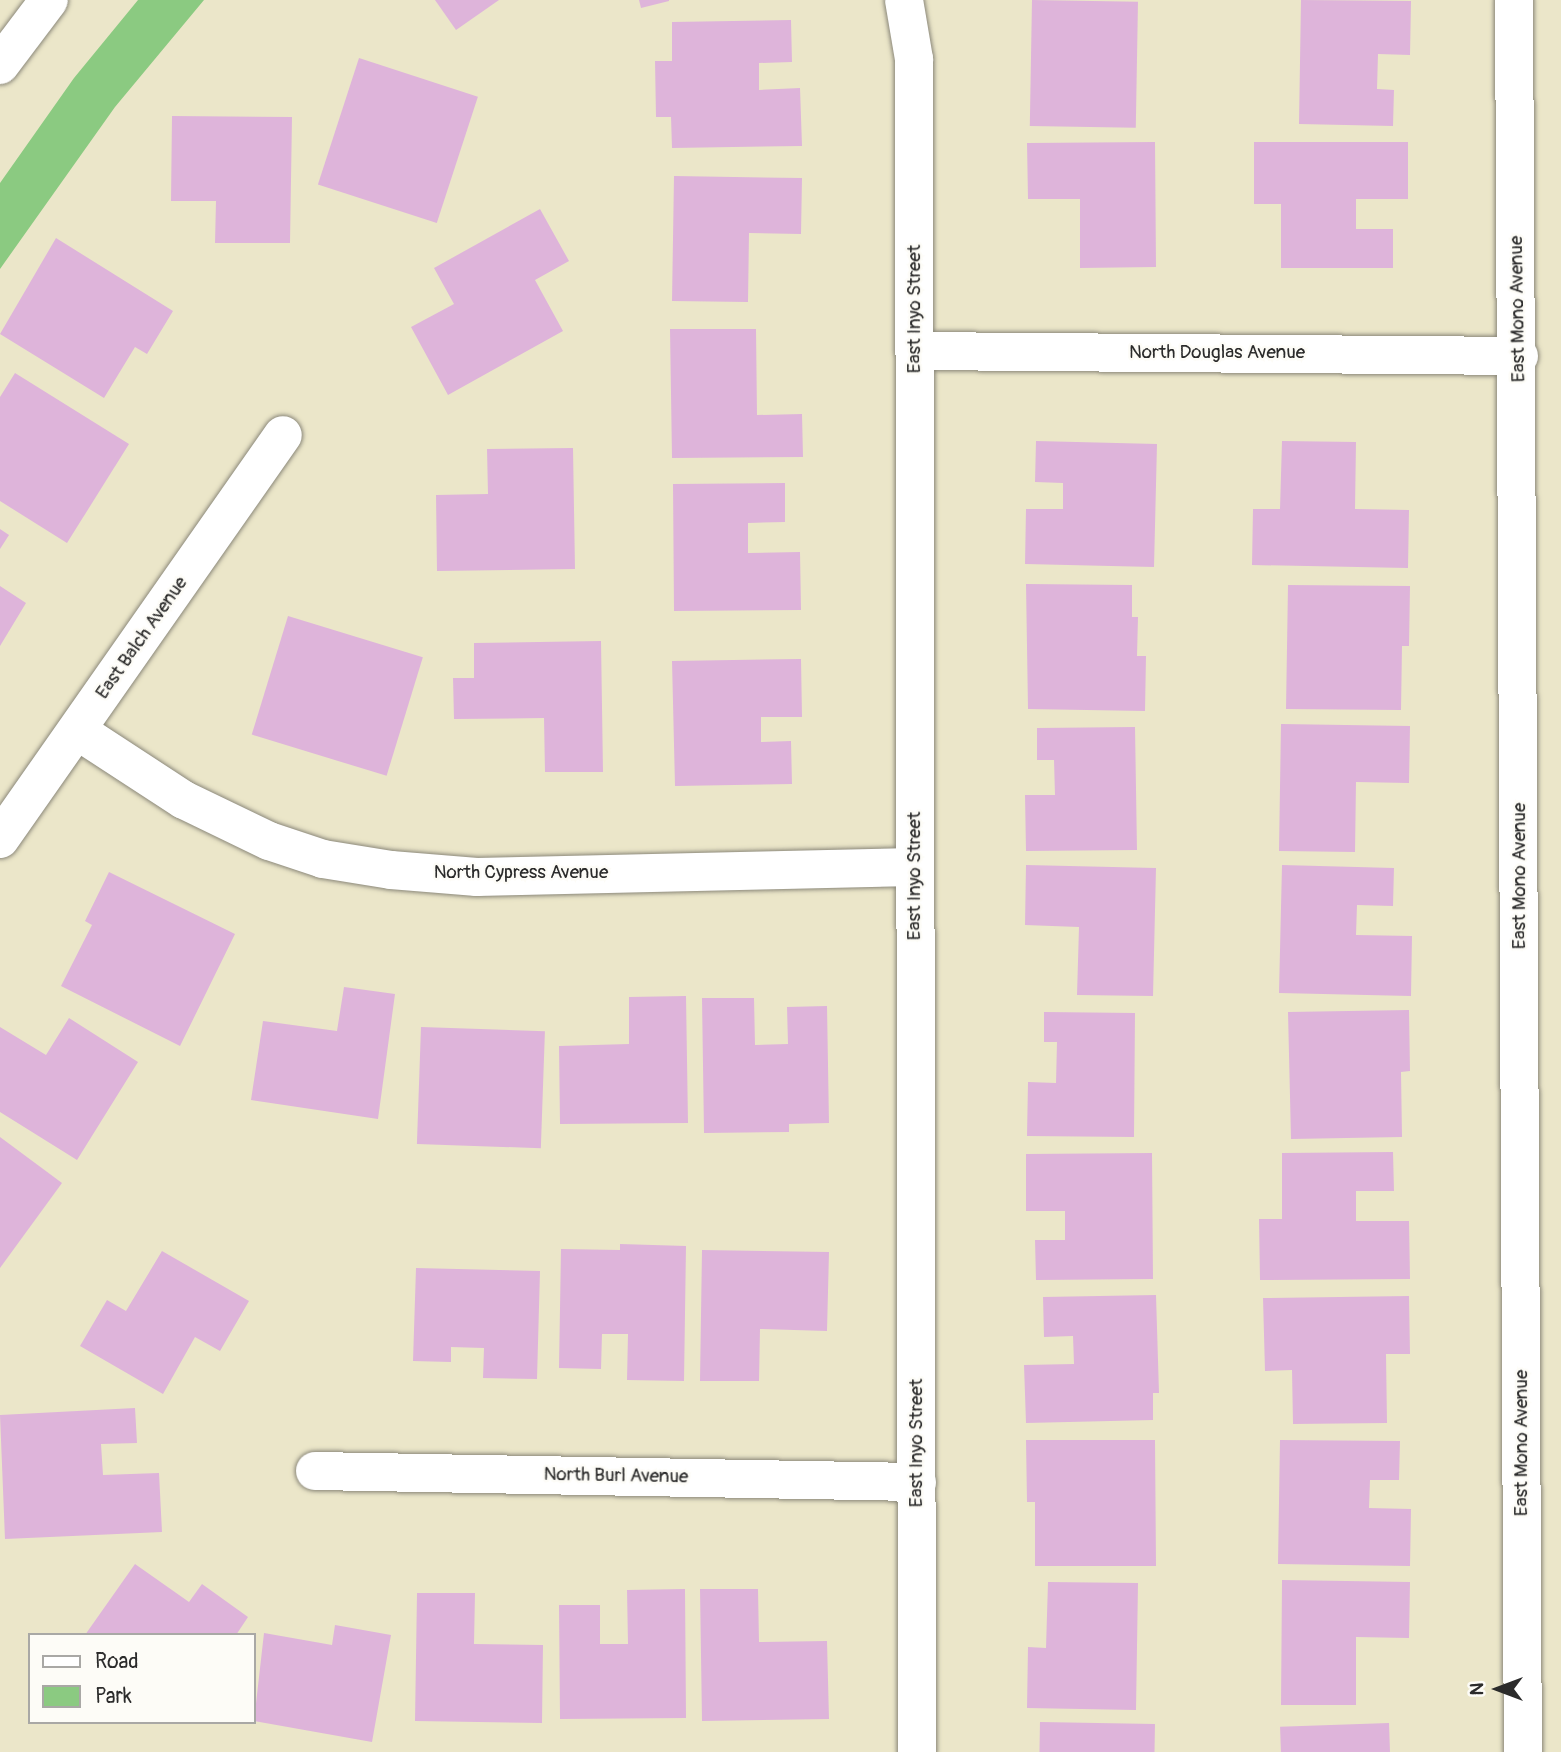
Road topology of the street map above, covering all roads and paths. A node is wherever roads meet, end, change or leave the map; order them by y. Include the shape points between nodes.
1 (49, 0) edge
2 (904, 0) edge
3 (1514, 0) edge
4 (0, 65) edge
5 (915, 351) junction
6 (1519, 356) junction
7 (284, 435) dead end
8 (78, 731) junction
9 (0, 839) edge
10 (915, 867) junction
11 (314, 1471) dead end
12 (917, 1482) junction
13 (917, 1752) edge
14 (1523, 1752) edge

1 - 4 street
2 - 5 street, East Inyo Street via 914,59
3 - 6 street, East Mono Avenue
5 - 6 street, North Douglas Avenue
5 - 10 street, East Inyo Street
6 - 14 street, East Mono Avenue
7 - 8 street, East Balch Avenue
8 - 9 street, East Balch Avenue
8 - 10 street, North Cypress Avenue via 184,800 269,841 337,862 477,877
10 - 12 street, East Inyo Street
11 - 12 street, North Burl Avenue
12 - 13 street, East Inyo Street

